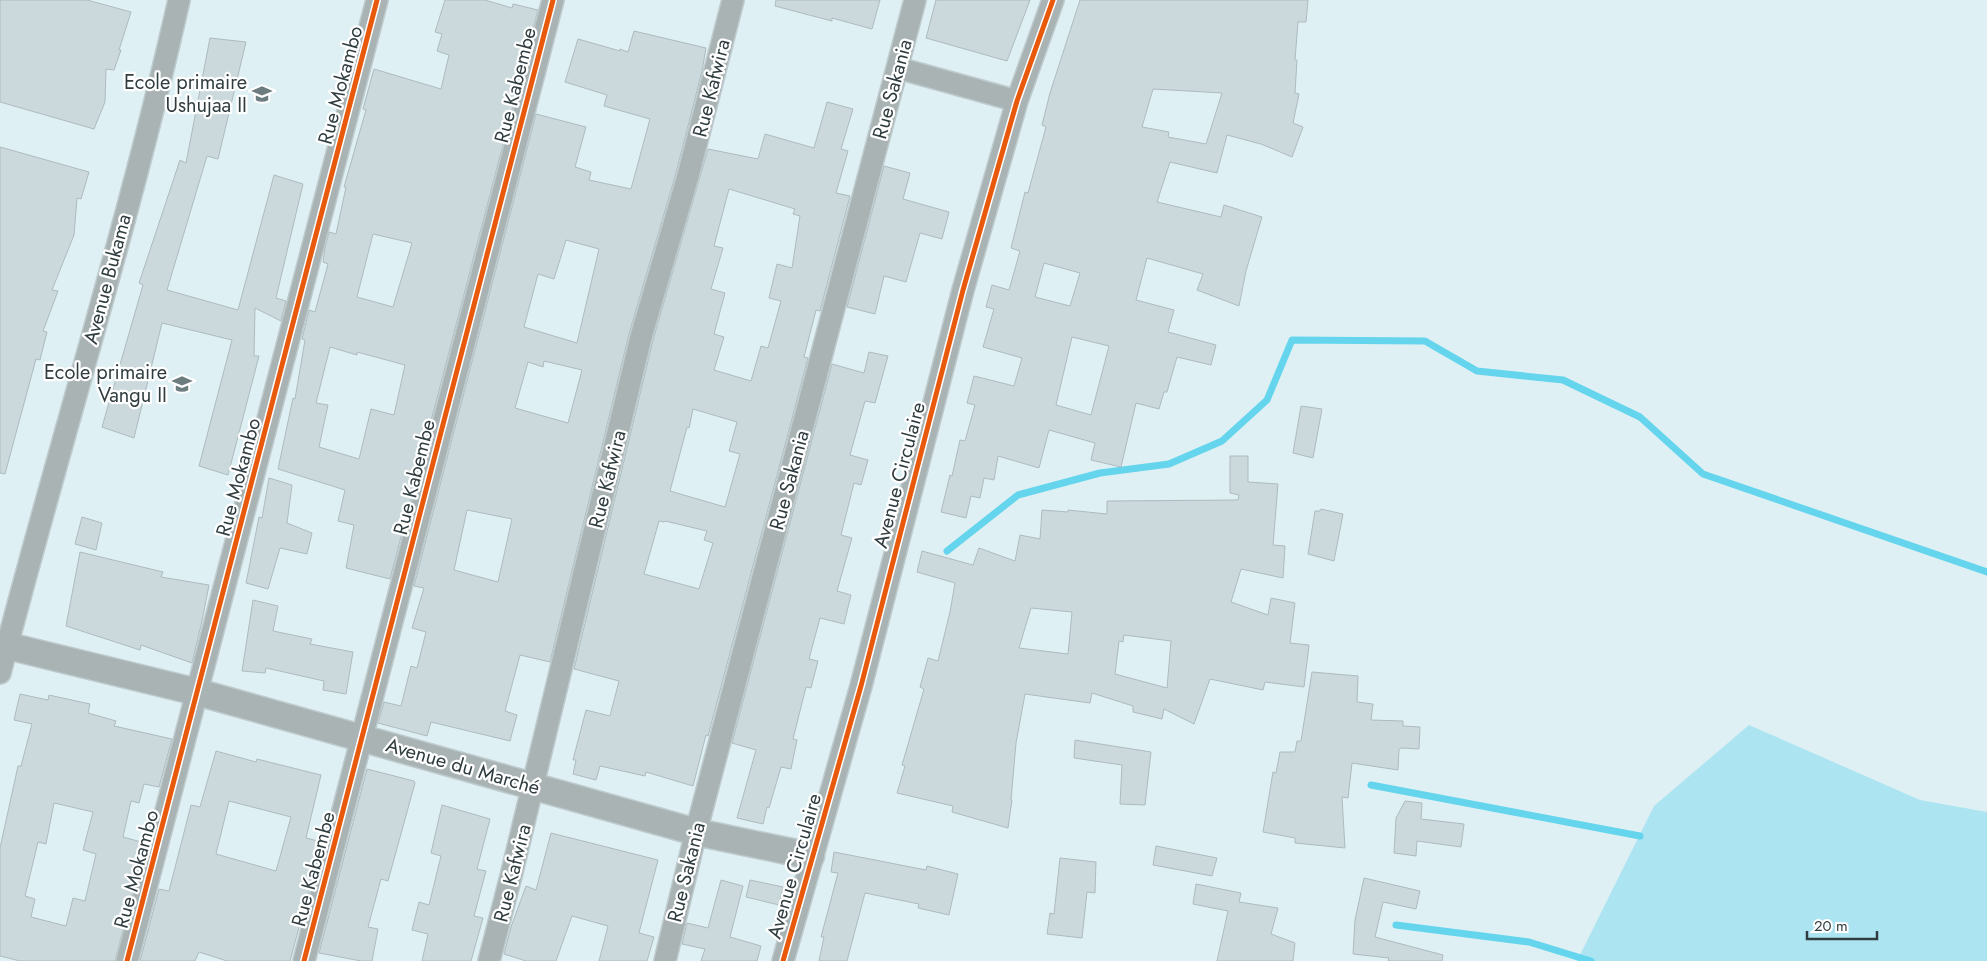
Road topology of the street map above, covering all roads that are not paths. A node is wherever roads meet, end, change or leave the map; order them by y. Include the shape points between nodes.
1 (178, 0) edge
2 (377, 0) edge
3 (553, 0) edge
4 (733, 0) edge
5 (915, 0) edge
6 (1053, 0) edge
7 (898, 68) junction
8 (1017, 101) junction
9 (4, 645) edge
10 (0, 673) edge
11 (197, 692) junction
12 (362, 738) junction
13 (533, 786) junction
14 (696, 832) junction
15 (811, 856) junction
16 (127, 961) edge
17 (304, 961) edge
18 (489, 961) edge
19 (665, 961) edge
20 (783, 961) edge

1 - 9 street, Avenue Bukama via 114,256
2 - 11 street, Rue Mokambo
3 - 12 street, Rue Kabembe
4 - 13 street, Rue Kafwira via 688,176 641,337
5 - 7 street, Rue Sakania
6 - 8 street, Avenue Circulaire
7 - 8 street
7 - 14 street, Rue Sakania
8 - 15 street, Avenue Circulaire via 963,290 861,686
9 - 10 street, Avenue Bukama
9 - 11 street, Avenue du Marché
11 - 12 street, Avenue du Marché
11 - 16 street, Rue Mokambo
12 - 13 street, Avenue du Marché
12 - 17 street, Rue Kabembe
13 - 14 street, Avenue du Marché
13 - 18 street, Rue Kafwira
14 - 15 street, Avenue du Marché
14 - 19 street, Rue Sakania
15 - 20 street, Avenue Circulaire

